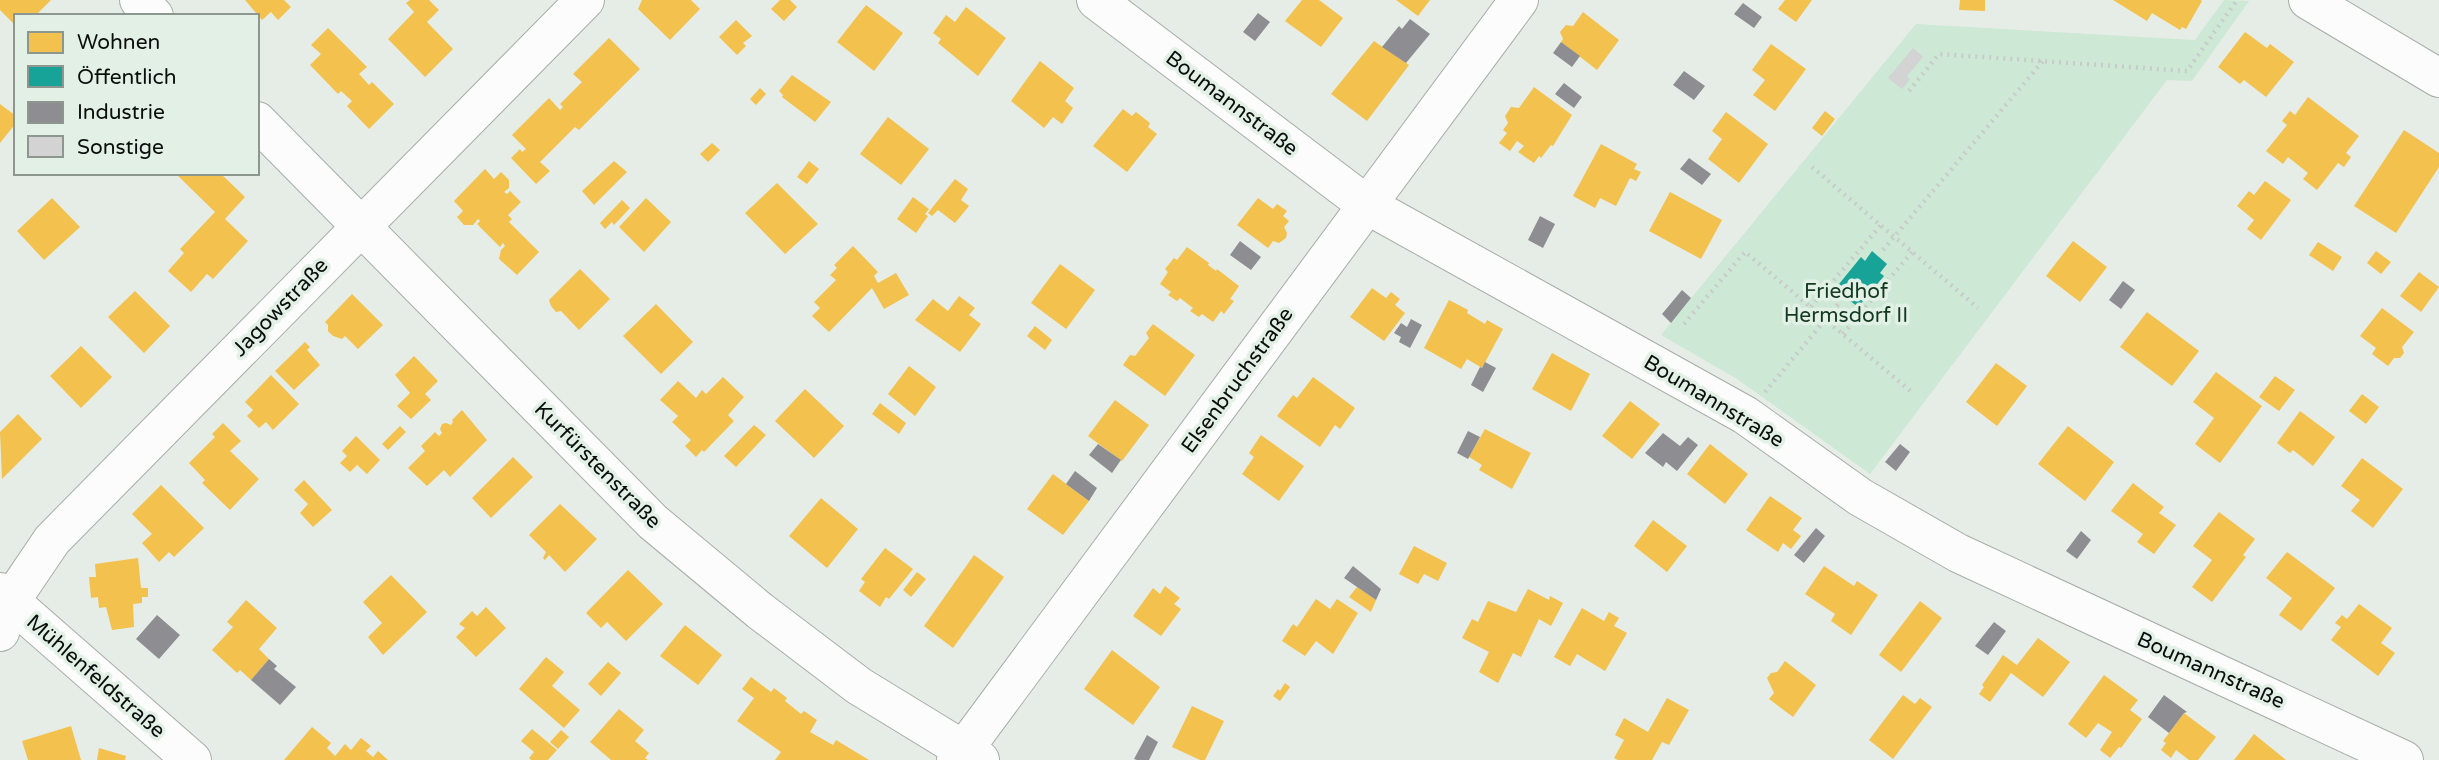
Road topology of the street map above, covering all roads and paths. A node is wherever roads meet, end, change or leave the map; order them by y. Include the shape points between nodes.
1 (139, 0) edge
2 (584, 0) edge
3 (1096, 0) edge
4 (1519, 0) edge
5 (2237, 0) edge
6 (2308, 0) edge
7 (152, 14) edge
8 (2044, 60) junction
9 (2439, 78) edge
10 (1909, 91) dead end
11 (259, 123) edge
12 (1812, 167) dead end
13 (1367, 205) junction
14 (1881, 225) junction
15 (360, 226) junction
16 (1894, 237) junction
17 (1883, 250) dead end
18 (1912, 251) junction
19 (1840, 302) dead end
20 (1811, 307) junction
21 (1978, 308) dead end
22 (1826, 319) junction
23 (1684, 324) dead end
24 (1843, 334) junction
25 (1914, 394) dead end
26 (1757, 400) dead end
27 (3, 609) edge
28 (967, 757) edge
29 (192, 760) edge
30 (2404, 760) edge

1 - 7 street
2 - 15 street, Jagowstraße
3 - 13 street, Boumannstraße
4 - 13 street, Elsenbruchstraße
5 - 8 path via 2187,71
6 - 9 street
8 - 10 path via 1939,54
8 - 16 path
11 - 15 street, Kurfürstenstraße
12 - 14 path
13 - 28 street, Elsenbruchstraße
13 - 30 street, Boumannstraße via 1745,415 1860,497 1958,553
14 - 16 path
14 - 20 path
15 - 27 street, Jagowstraße via 52,540
15 - 28 street, Kurfürstenstraße via 653,522 859,686
16 - 17 path
16 - 18 path
18 - 21 path
18 - 24 path
19 - 22 path
20 - 22 path
20 - 23 path via 1745,252
22 - 24 path
22 - 26 path
24 - 25 path
27 - 29 street, Mühlenfeldstraße

